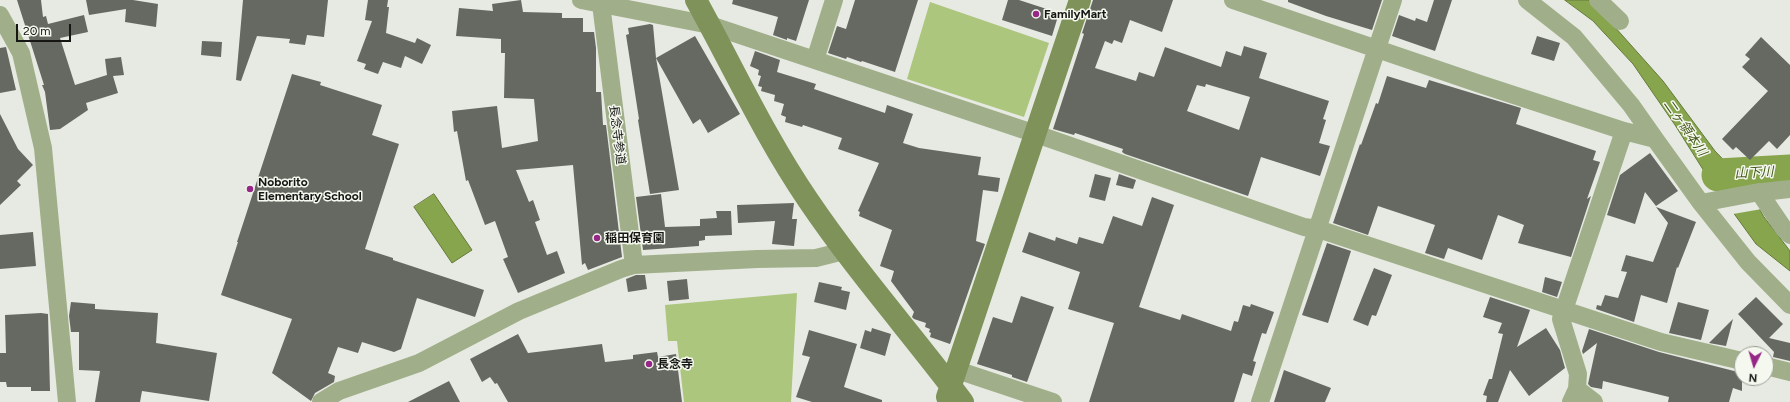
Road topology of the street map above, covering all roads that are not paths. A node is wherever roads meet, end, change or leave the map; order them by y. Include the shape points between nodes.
1 (581, 0) edge
2 (696, 0) edge
3 (834, 0) edge
4 (1080, 0) edge
5 (1233, 0) edge
6 (1393, 0) edge
7 (1527, 0) edge
8 (1598, 0) edge
9 (601, 4) junction
10 (0, 15) edge
11 (1620, 21) dead end
12 (710, 25) junction
13 (1377, 49) junction
14 (815, 60) junction
15 (1624, 131) junction
16 (1036, 134) junction
17 (1655, 139) junction
18 (1790, 188) edge
19 (1757, 193) junction
20 (1708, 201) junction
21 (1318, 229) junction
22 (1790, 235) edge
23 (844, 252) junction
24 (634, 265) junction
25 (1790, 305) edge
26 (1564, 310) junction
27 (1734, 359) edge
28 (1774, 368) edge
29 (1790, 372) edge
30 (954, 390) edge
31 (1574, 396) edge
32 (67, 402) edge
33 (321, 402) edge
34 (1053, 402) edge
35 (1260, 402) edge
36 (1594, 402) edge

1 - 9 street
2 - 12 street
3 - 14 street
4 - 16 street
5 - 13 street
6 - 13 street
7 - 17 street via 1574,37 1631,105
8 - 11 street
9 - 12 street
9 - 24 street, 長念寺参道
10 - 32 street via 21,53 43,148
12 - 14 street
12 - 23 street via 776,150
13 - 15 street
13 - 21 street
14 - 16 street
15 - 17 street
15 - 26 street
16 - 21 street via 1304,227
16 - 30 street
17 - 20 street
18 - 19 street
19 - 20 street
19 - 22 street
20 - 25 street via 1748,262
21 - 26 street
21 - 35 street
23 - 24 street via 816,258
23 - 30 street
24 - 33 street via 519,311 419,363 339,391
26 - 27 street via 1661,342
26 - 31 street via 1561,319 1578,374
28 - 29 street
30 - 34 street
31 - 36 street

